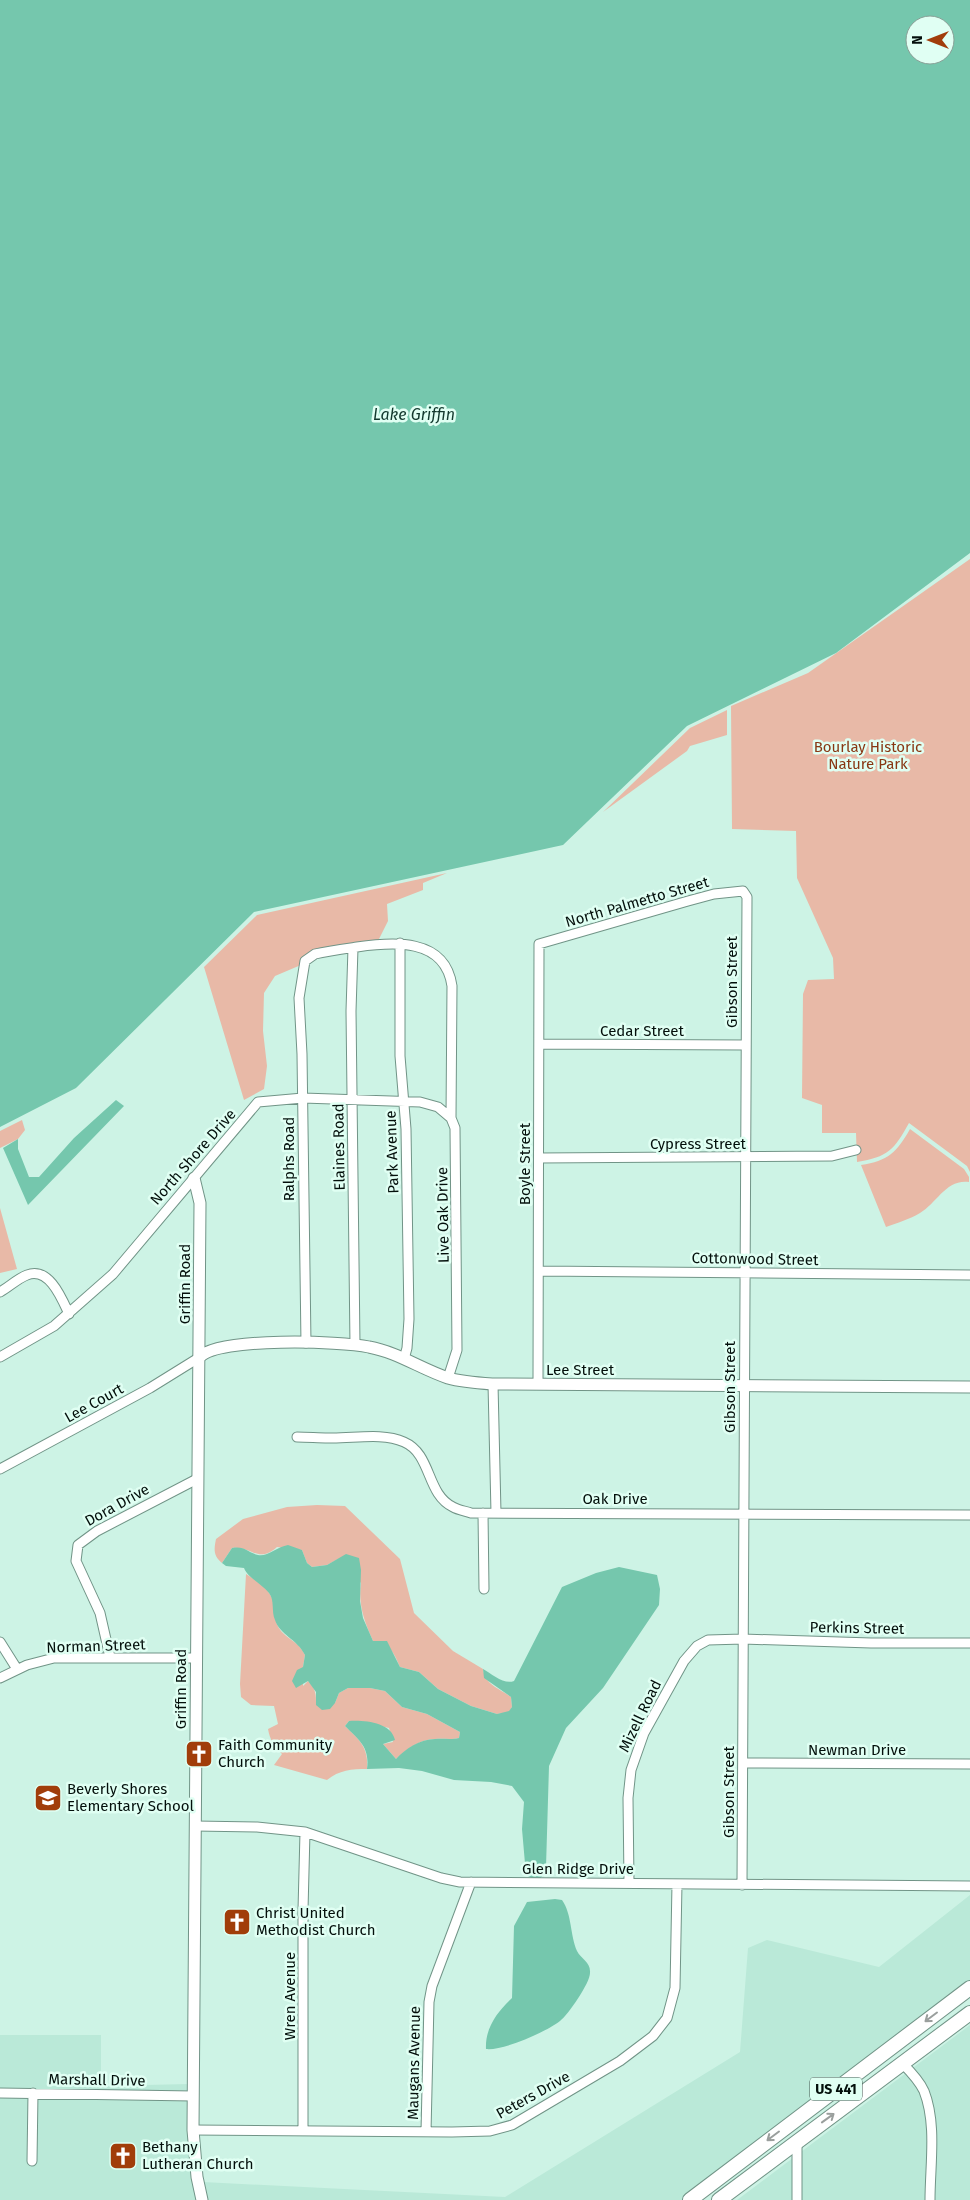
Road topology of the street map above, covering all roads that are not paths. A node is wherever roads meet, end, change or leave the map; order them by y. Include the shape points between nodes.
1 (742, 891) joint
2 (400, 943) junction
3 (539, 944) joint
4 (353, 948) junction
5 (539, 1044) junction
6 (746, 1045) junction
7 (303, 1098) junction
8 (352, 1100) junction
9 (404, 1101) junction
10 (451, 1118) junction
11 (856, 1150) dead end
12 (539, 1158) junction
13 (745, 1158) junction
14 (194, 1178) junction
15 (540, 1271) junction
16 (744, 1272) junction
17 (970, 1275) edge
18 (0, 1292) edge
19 (69, 1314) junction
20 (306, 1343) junction
21 (356, 1345) junction
22 (0, 1357) edge
23 (200, 1357) junction
24 (404, 1359) junction
25 (448, 1378) junction
26 (493, 1384) junction
27 (538, 1384) junction
28 (744, 1386) junction
29 (970, 1387) edge
30 (297, 1437) dead end
31 (0, 1469) edge
32 (197, 1479) junction
33 (483, 1513) junction
34 (496, 1513) junction
35 (744, 1514) junction
36 (970, 1516) edge
37 (484, 1588) dead end
38 (743, 1639) junction
39 (0, 1642) edge
40 (970, 1643) edge
41 (110, 1657) junction
42 (196, 1658) junction
43 (18, 1669) junction
44 (0, 1678) edge
45 (744, 1763) junction
46 (970, 1764) edge
47 (195, 1826) junction
48 (305, 1832) junction
49 (471, 1882) junction
50 (629, 1883) junction
51 (677, 1884) junction
52 (742, 1885) junction
53 (970, 1886) edge
54 (970, 1988) edge
55 (970, 2013) edge
56 (902, 2062) junction
57 (867, 2065) junction
58 (0, 2093) edge
59 (33, 2093) junction
60 (193, 2096) junction
61 (193, 2130) junction
62 (304, 2130) junction
63 (426, 2132) junction
64 (797, 2141) junction
65 (32, 2161) dead end
66 (202, 2200) edge
67 (690, 2200) edge
68 (719, 2200) edge
69 (797, 2200) edge
70 (930, 2200) edge

1 - 3 street, North Palmetto Street via 706,896
1 - 6 street, Gibson Street via 747,897
2 - 4 street
2 - 9 street, Park Avenue via 400,1056
2 - 10 street, Live Oak Drive via 435,956 448,973 452,986
3 - 5 street, Boyle Street
4 - 7 street, Ralphs Road via 314,954 305,961 299,998
4 - 8 street, Elaines Road
5 - 6 street, Cedar Street
5 - 12 street, Boyle Street
6 - 13 street, Gibson Street
7 - 8 street, North Shore Drive
7 - 14 street, North Shore Drive via 258,1102
7 - 20 street, Ralphs Road
8 - 9 street, North Shore Drive
8 - 21 street, Elaines Road
9 - 10 street, North Shore Drive via 430,1104
9 - 24 street, Park Avenue via 409,1318
10 - 25 street, Live Oak Drive via 455,1128 457,1350
11 - 13 street, Cypress Street via 832,1156
12 - 13 street, Cypress Street
12 - 15 street, Boyle Street
13 - 16 street, Gibson Street
14 - 19 street, North Shore Drive via 113,1274
14 - 23 street, Griffin Road via 200,1203
15 - 16 street, Cottonwood Street
15 - 27 street, Boyle Street
16 - 17 street, Cottonwood Street
16 - 28 street, Gibson Street
18 - 19 street via 29,1274 42,1275 52,1284
19 - 22 street, North Shore Drive
20 - 21 street, Lee Street
20 - 23 street, Lee Street via 269,1342 207,1350
21 - 24 street, Lee Street
23 - 31 street, Lee Court via 150,1388
23 - 32 street, Griffin Road
24 - 25 street, Lee Street
25 - 26 street, Lee Street
26 - 27 street, Lee Street
26 - 34 street
27 - 28 street, Lee Street
28 - 29 street, Lee Street
28 - 35 street, Gibson Street
30 - 33 street, Oak Drive via 388,1438 405,1442 423,1459 443,1500 460,1510
32 - 41 street, Dora Drive via 97,1531 78,1545 76,1561 100,1612
32 - 42 street, Griffin Road
33 - 34 street, Oak Drive
33 - 37 street
34 - 35 street, Oak Drive
35 - 36 street, Oak Drive
35 - 38 street, Gibson Street
38 - 40 street, Perkins Street
38 - 45 street, Gibson Street
38 - 50 street, Mizell Road via 708,1640 690,1652 644,1733 629,1783
39 - 43 street
41 - 42 street, Norman Street
41 - 43 street, Norman Street via 54,1658
42 - 47 street, Griffin Road
43 - 44 street, Norman Street
45 - 46 street, Newman Drive
45 - 52 street, Gibson Street
47 - 48 street, Glen Ridge Drive
47 - 60 street, Griffin Road
48 - 49 street, Glen Ridge Drive via 441,1878
48 - 62 street, Wren Avenue
49 - 50 street, Glen Ridge Drive
49 - 63 street, Maugans Avenue via 429,2002
50 - 51 street, Glen Ridge Drive
51 - 52 street, Glen Ridge Drive
51 - 63 street, Peters Drive via 675,1988 667,2018 653,2036 620,2061 512,2125 490,2131
52 - 53 street, Glen Ridge Drive
54 -> 57 main road, US 441
55 - 56 main road, US 441
64 -> 56 main road, US 441
56 - 70 street via 919,2082 927,2101 931,2130
57 - 64 main road via 862,2078 803,2123
57 -> 67 main road, US 441
58 - 59 street, Marshall Drive
59 - 60 street, Marshall Drive
59 - 65 street
60 - 61 street, Griffin Road
61 - 62 street, Peters Drive
61 - 66 street, Griffin Road
62 - 63 street, Peters Drive
64 - 68 main road, US 441
64 - 69 street

